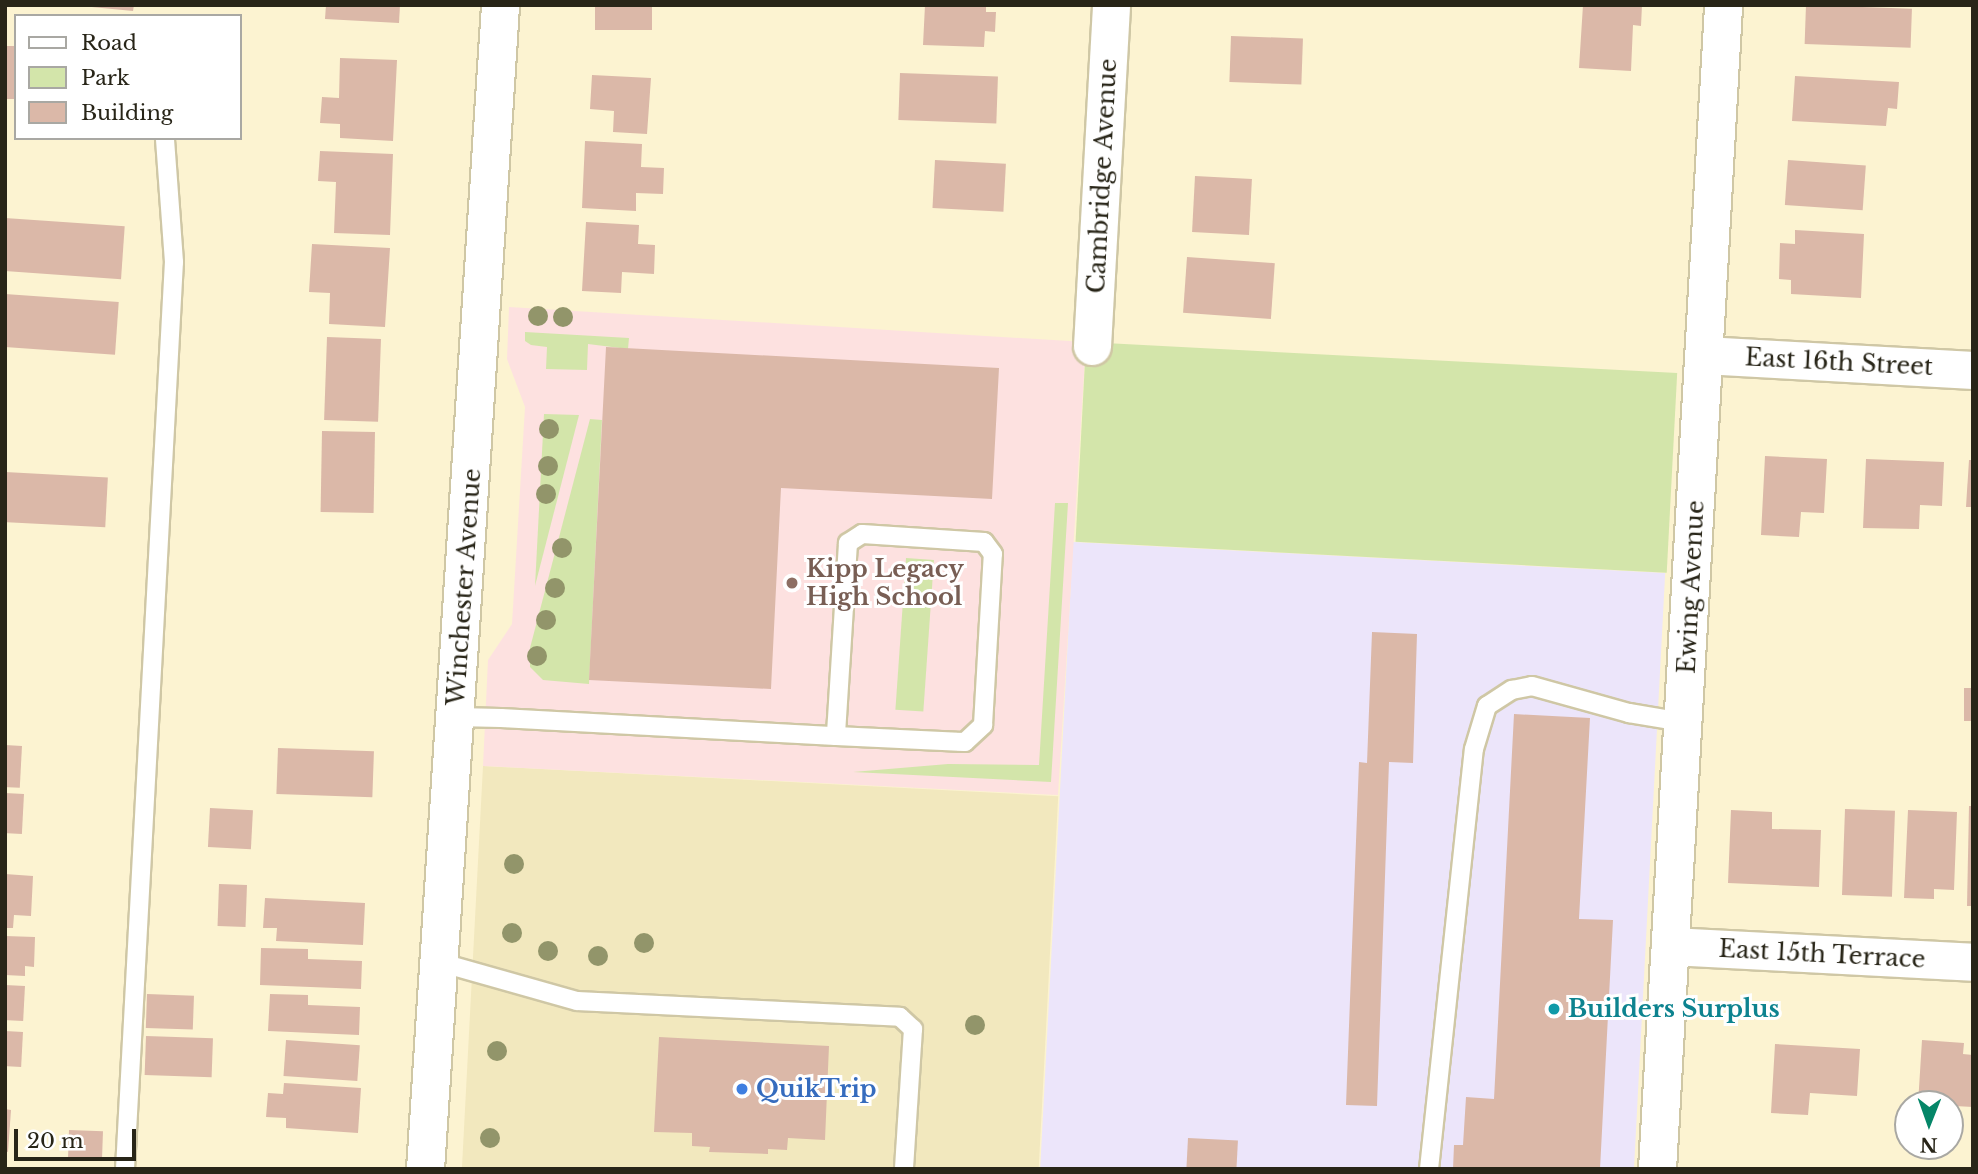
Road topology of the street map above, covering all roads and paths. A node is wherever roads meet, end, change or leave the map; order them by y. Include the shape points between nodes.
1 (500, 5) edge
2 (1111, 5) edge
3 (1723, 5) edge
4 (165, 140) edge
5 (1092, 346) dead end
6 (1704, 355) junction
7 (1973, 370) edge
8 (456, 718) junction
9 (1683, 722) junction
10 (836, 736) junction
11 (1670, 946) junction
12 (439, 962) junction
13 (1973, 962) edge
14 (125, 1169) edge
15 (425, 1169) edge
16 (904, 1169) edge
17 (1429, 1169) edge
18 (1657, 1169) edge

1 - 8 street, Winchester Avenue
2 - 5 street, Cambridge Avenue
3 - 6 street, Ewing Avenue
4 - 14 lane via 174,262
6 - 7 street, East 16th Street
6 - 9 street, Ewing Avenue
8 - 10 lane
8 - 12 street, Winchester Avenue
9 - 11 street, Ewing Avenue
9 - 17 lane via 1629,713 1532,686 1512,690 1487,706 1474,749
10 - 10 lane via 965,742 979,731 993,554 984,542 862,534 848,543
11 - 13 street, East 15th Terrace
11 - 18 street, Ewing Avenue
12 - 15 street, Winchester Avenue
12 - 16 lane via 577,1001 900,1017 913,1029

